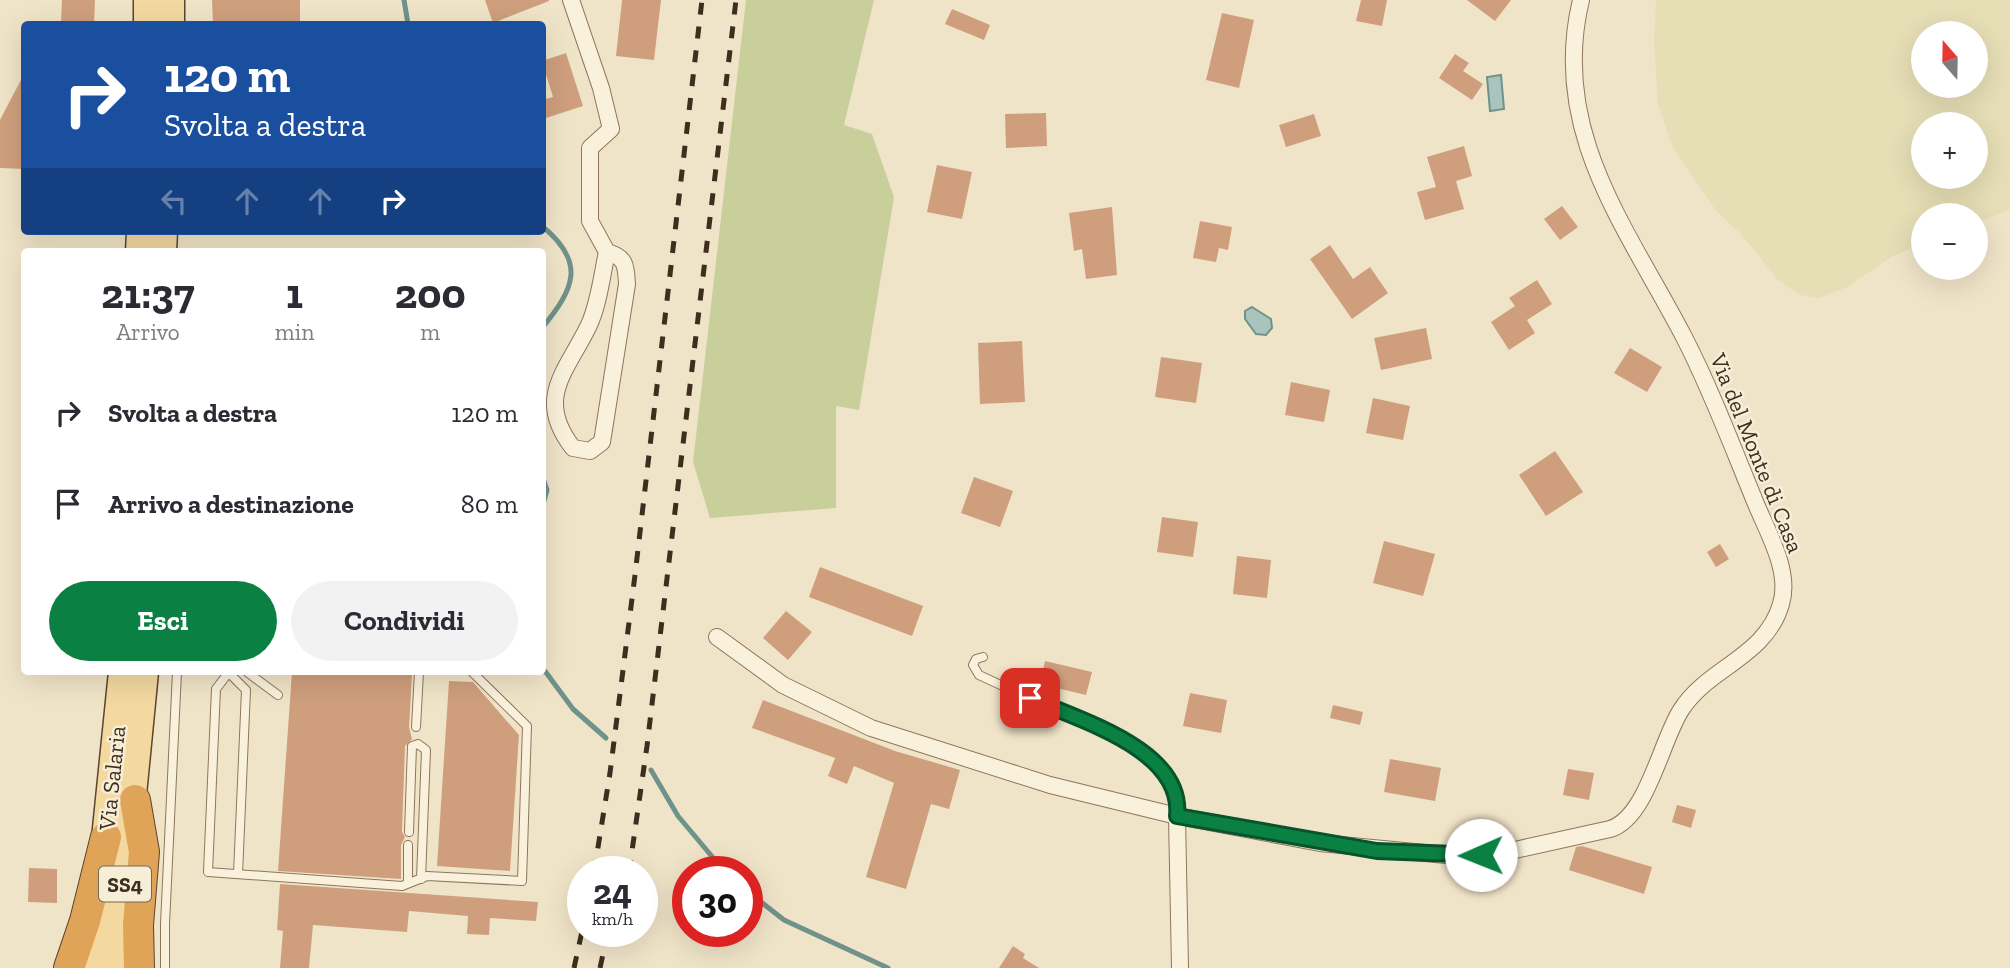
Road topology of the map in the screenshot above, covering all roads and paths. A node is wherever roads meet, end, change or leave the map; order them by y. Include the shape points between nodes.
1 (147, 0) edge
2 (171, 0) edge
3 (572, 0) edge
4 (1581, 0) edge
5 (147, 21) edge
6 (170, 21) edge
7 (607, 251) junction
8 (717, 637) dead end
9 (983, 657) dead end
10 (122, 675) edge
11 (145, 675) edge
12 (177, 675) edge
13 (227, 675) edge
14 (232, 675) edge
15 (251, 675) edge
16 (419, 675) edge
17 (475, 675) edge
18 (278, 695) dead end
19 (416, 727) dead end
20 (135, 800) junction
21 (1177, 816) junction
22 (409, 832) dead end
23 (106, 837) junction
24 (408, 845) dead end
25 (239, 874) junction
26 (421, 879) junction
27 (408, 883) junction
28 (69, 968) edge
29 (91, 968) edge
30 (116, 968) edge
31 (139, 968) edge
32 (166, 968) edge
33 (1180, 968) edge

1 - 5 main road
2 - 6 main road
3 - 7 street via 611,129 590,148 590,221
4 - 21 street, Via del Monte di Casa via 1573,67 1588,150 1614,212 1702,374 1767,530 1783,581 1782,604 1750,651 1684,705 1638,802 1615,828 1515,850 1446,855 1320,843
7 - 7 street via 626,263 627,284 601,442 590,451 573,448 561,432 554,404 563,368 589,324
8 - 21 street, Via del Monte di Casa via 783,685 879,731 1050,785
9 - 21 lane via 973,665 979,675 1145,752 1173,790
10 - 23 main road, Via Salaria / SS4
11 - 20 main road, Via Salaria / SS4
12 - 32 lane
13 - 25 lane via 216,689 208,872
14 - 25 lane via 246,690
15 - 18 lane
16 - 19 lane
17 - 26 lane via 527,726 522,881
20 - 30 main road, Via Salaria / SS4
20 - 31 highway via 144,852
21 - 33 street
22 - 26 lane via 412,746 418,744 426,750
23 - 28 highway
23 - 29 main road, Via Salaria / SS4
24 - 27 lane
25 - 27 lane
26 - 27 lane

